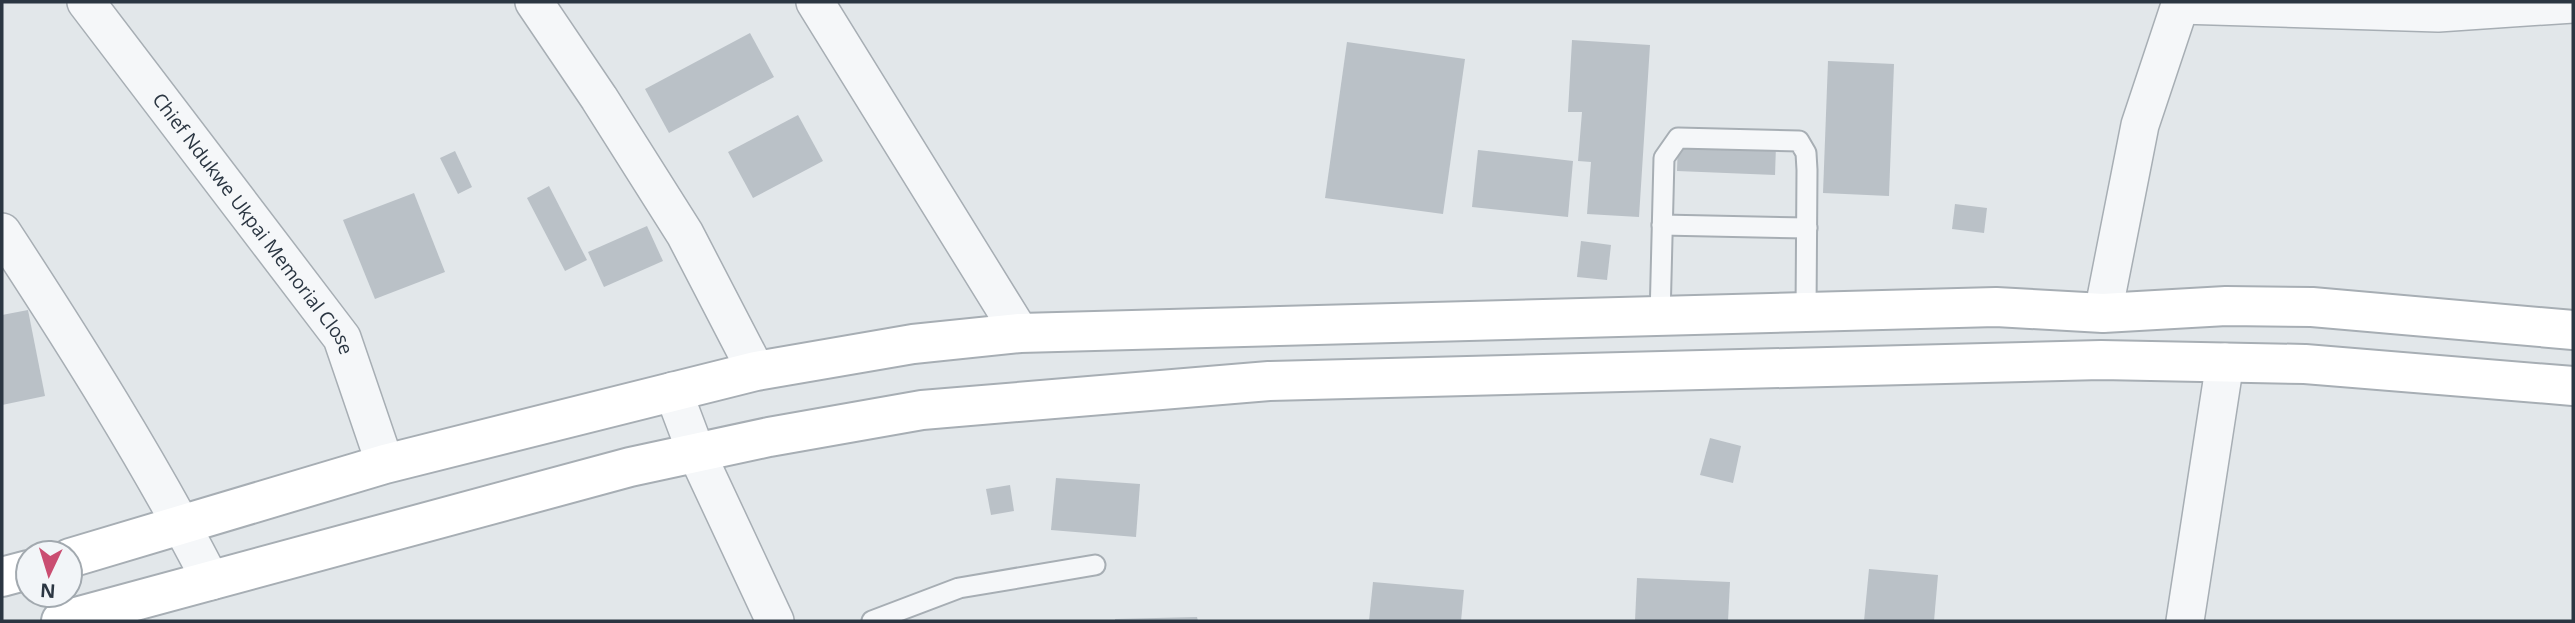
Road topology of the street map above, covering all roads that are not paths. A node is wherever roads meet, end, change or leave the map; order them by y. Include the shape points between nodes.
1 (86, 2) edge
2 (534, 2) edge
3 (815, 2) edge
4 (2181, 3) edge
5 (2573, 5) edge
6 (1662, 225) junction
7 (1807, 228) junction
8 (2, 232) edge
9 (1806, 313) junction
10 (2103, 313) junction
11 (1660, 318) junction
12 (2573, 330) edge
13 (1020, 333) junction
14 (2225, 362) junction
15 (756, 371) junction
16 (2573, 386) edge
17 (673, 391) junction
18 (696, 452) junction
19 (385, 464) junction
20 (182, 525) junction
21 (84, 554) edge
22 (1095, 565) dead end
23 (211, 581) junction
24 (61, 621) edge
25 (775, 621) edge
26 (872, 621) edge
27 (2185, 621) edge

1 - 19 street, Chief Ndukwe Ukpai Memorial Close via 342,338
2 - 15 street via 685,234
3 - 13 street
4 - 5 street via 2438,13
4 - 10 street via 2140,125
6 - 7 lane
6 - 7 lane via 1664,158 1678,138 1799,141 1806,153
6 - 11 lane
7 - 9 lane
8 - 20 street
9 - 10 main road via 1996,307
9 - 11 main road
10 - 12 main road via 2312,307
11 - 13 main road
13 - 15 main road via 913,344
14 - 16 main road via 2305,364
14 - 18 main road via 2101,360 1269,381 922,410
14 - 27 street
15 - 17 main road
17 - 18 street
17 - 19 main road
18 - 23 main road
18 - 25 street
19 - 20 main road
20 - 21 main road
20 - 23 street
22 - 26 lane via 959,588
23 - 24 main road

